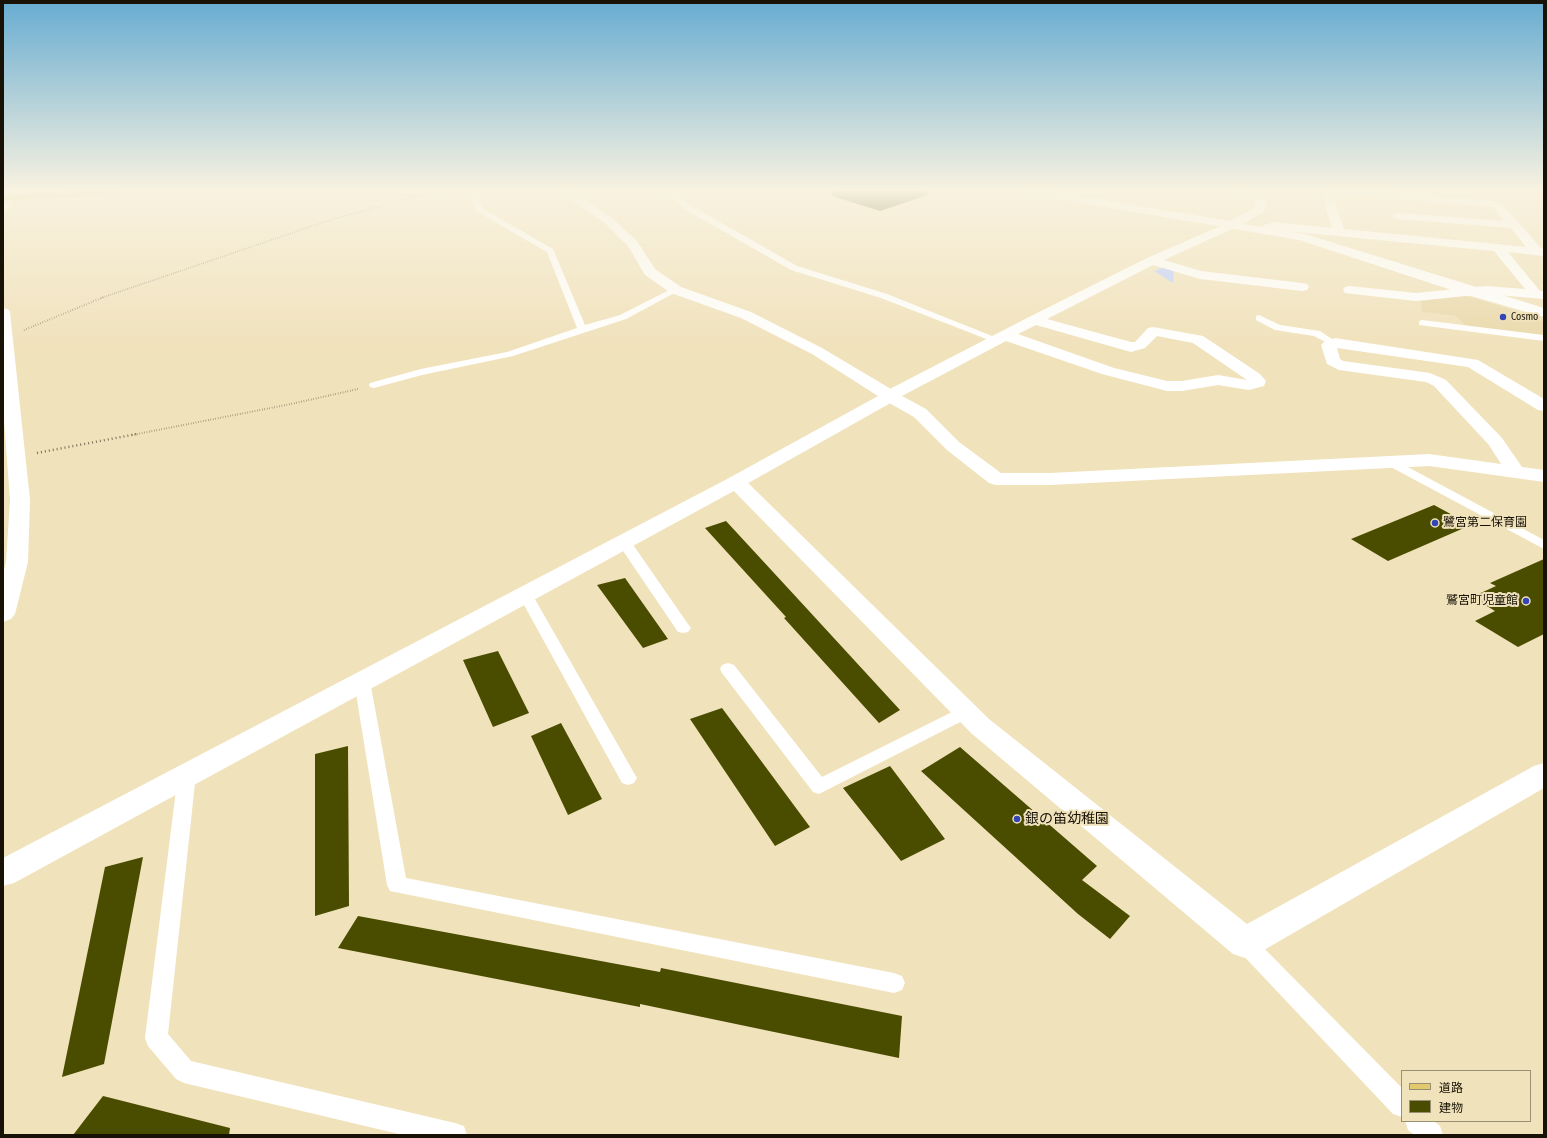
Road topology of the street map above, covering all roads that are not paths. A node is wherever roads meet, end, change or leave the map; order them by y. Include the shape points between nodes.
1 (538, 244) edge
2 (633, 244) edge
3 (752, 244) edge
4 (1190, 244) edge
5 (1323, 244) edge
6 (1466, 244) edge
7 (1497, 247) junction
8 (1541, 251) edge
9 (1152, 261) junction
10 (1302, 287) dead end
11 (676, 290) junction
12 (1350, 290) dead end
13 (1469, 291) junction
14 (1540, 294) edge
15 (3, 312) edge
16 (1544, 313) edge
17 (1259, 318) dead end
18 (1034, 320) junction
19 (1422, 323) dead end
20 (582, 329) junction
21 (1001, 338) junction
22 (1544, 338) edge
23 (1333, 343) junction
24 (374, 385) road end
25 (890, 396) junction
26 (1544, 406) edge
27 (1391, 462) junction
28 (1516, 472) junction
29 (1544, 476) edge
30 (736, 482) junction
31 (624, 542) junction
32 (1544, 544) edge
33 (525, 594) junction
34 (3, 614) edge
35 (683, 628) dead end
36 (728, 670) dead end
37 (362, 681) junction
38 (966, 712) junction
39 (187, 774) junction
40 (1544, 774) edge
41 (628, 778) dead end
42 (3, 873) edge
43 (1245, 943) junction
44 (894, 983) dead end
45 (1401, 1104) edge
46 (1418, 1122) edge
47 (454, 1135) edge
48 (1431, 1135) edge

1 - 20 lane via 550,251
2 - 11 street via 650,272
3 - 21 lane via 794,268 884,296
4 - 9 street
5 - 13 street
6 - 7 street
7 - 8 street
7 - 14 street
9 - 10 street via 1200,275
9 - 18 street
11 - 20 lane via 623,318
11 - 25 street via 746,315 817,351
12 - 13 street via 1416,297
13 - 14 street via 1494,290
13 - 16 street
15 - 34 street via 20,500 17,562
17 - 23 lane via 1278,328 1317,333
18 - 21 street
18 - 21 street via 1131,347 1140,345 1153,331 1198,339 1254,377 1258,384 1218,380 1166,386 1103,370
19 - 22 lane
20 - 24 lane via 509,354 421,372
21 - 25 street
23 - 26 street via 1476,365
23 - 28 street via 1329,345 1333,361 1339,365 1430,378 1440,383 1496,442
25 - 27 street via 920,413 953,446 996,478 1050,479
25 - 30 street
27 - 28 street via 1429,460
27 - 32 lane
28 - 29 street
30 - 31 street
30 - 38 street
31 - 33 street
31 - 35 lane
33 - 37 street
33 - 41 lane
36 - 38 lane via 819,787
37 - 39 street
37 - 44 lane via 397,885
38 - 43 street
39 - 42 street
39 - 47 lane via 156,1038 184,1071
40 - 43 street
43 - 45 lane
46 - 48 lane

